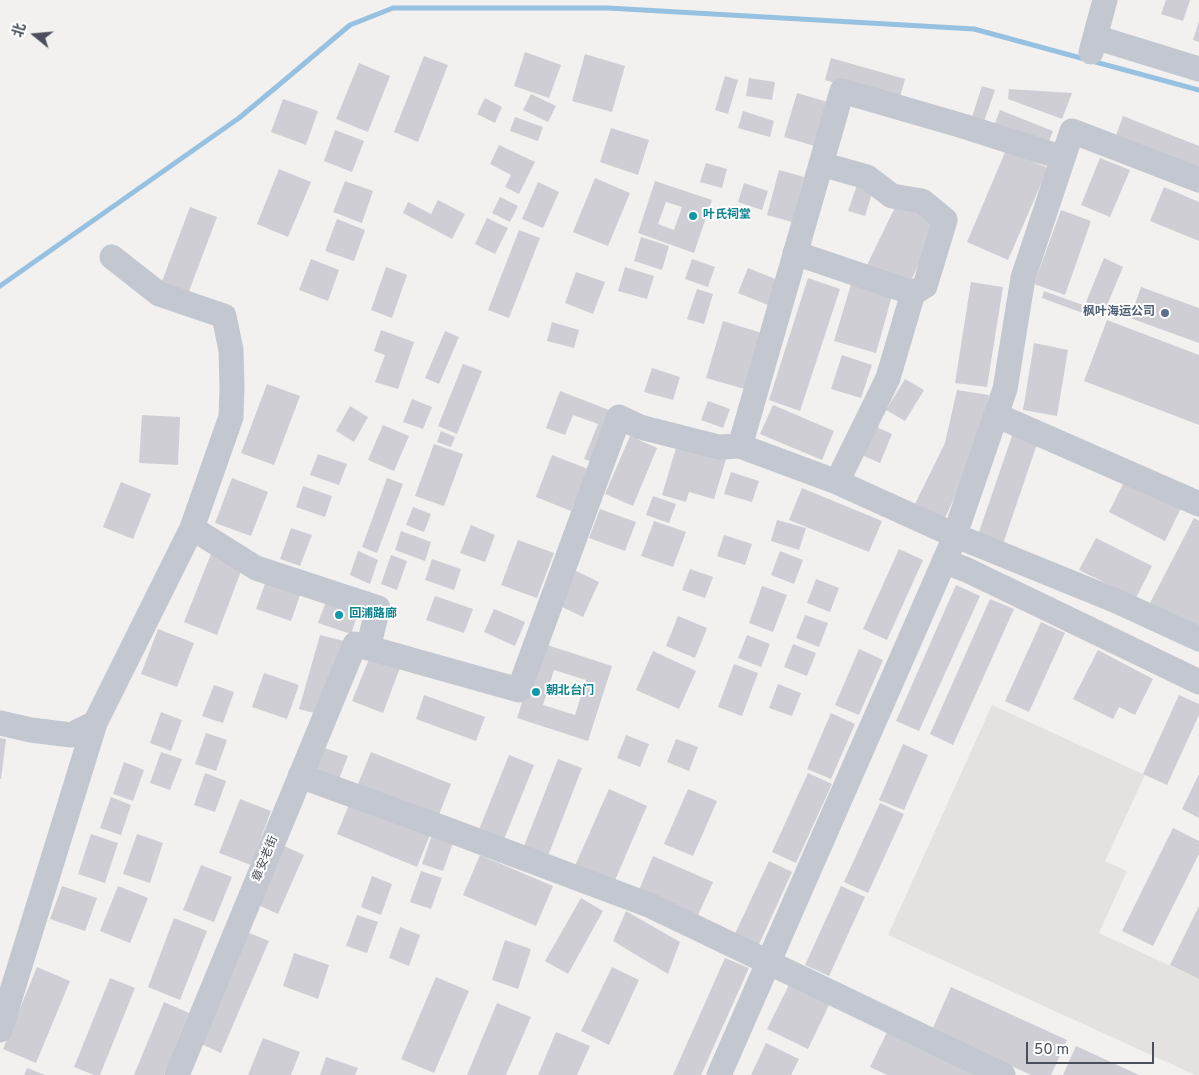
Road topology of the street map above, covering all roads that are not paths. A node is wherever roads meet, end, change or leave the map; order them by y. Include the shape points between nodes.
1 (1105, 0) edge
2 (1199, 69) edge
3 (1063, 158) junction
4 (821, 164) junction
5 (1199, 180) edge
6 (795, 253) junction
7 (112, 257) dead end
8 (914, 293) junction
9 (996, 415) junction
10 (740, 446) junction
11 (837, 482) junction
12 (1199, 504) edge
13 (192, 528) junction
14 (954, 535) junction
15 (944, 561) junction
16 (1199, 639) edge
17 (361, 646) junction
18 (1199, 682) edge
19 (0, 723) edge
20 (95, 723) junction
21 (300, 776) junction
22 (769, 962) junction
23 (0, 1030) edge
24 (176, 1075) edge
25 (719, 1075) edge
26 (1003, 1075) edge

1 - 2 street via 1093,44
3 - 4 street via 842,91
3 - 5 street via 1072,131
3 - 9 street via 1023,278 1005,389
4 - 6 street
4 - 8 street via 867,177 892,196 922,200 945,220 925,286
6 - 8 street
6 - 10 street
7 - 13 street via 160,294 224,316 230,350 231,417
8 - 11 street via 888,378
9 - 12 street
9 - 14 street
10 - 11 street
10 - 17 street via 719,447 640,427 619,417 519,690
11 - 14 street
13 - 17 street, 章安老街 via 256,568 378,608
13 - 20 street
14 - 15 street
14 - 16 street via 1114,600
15 - 18 street
15 - 22 street
17 - 21 street, 章安老街
19 - 20 street via 71,735
20 - 23 street
21 - 22 street via 649,906
21 - 24 street, 章安老街
22 - 25 street
22 - 26 street

